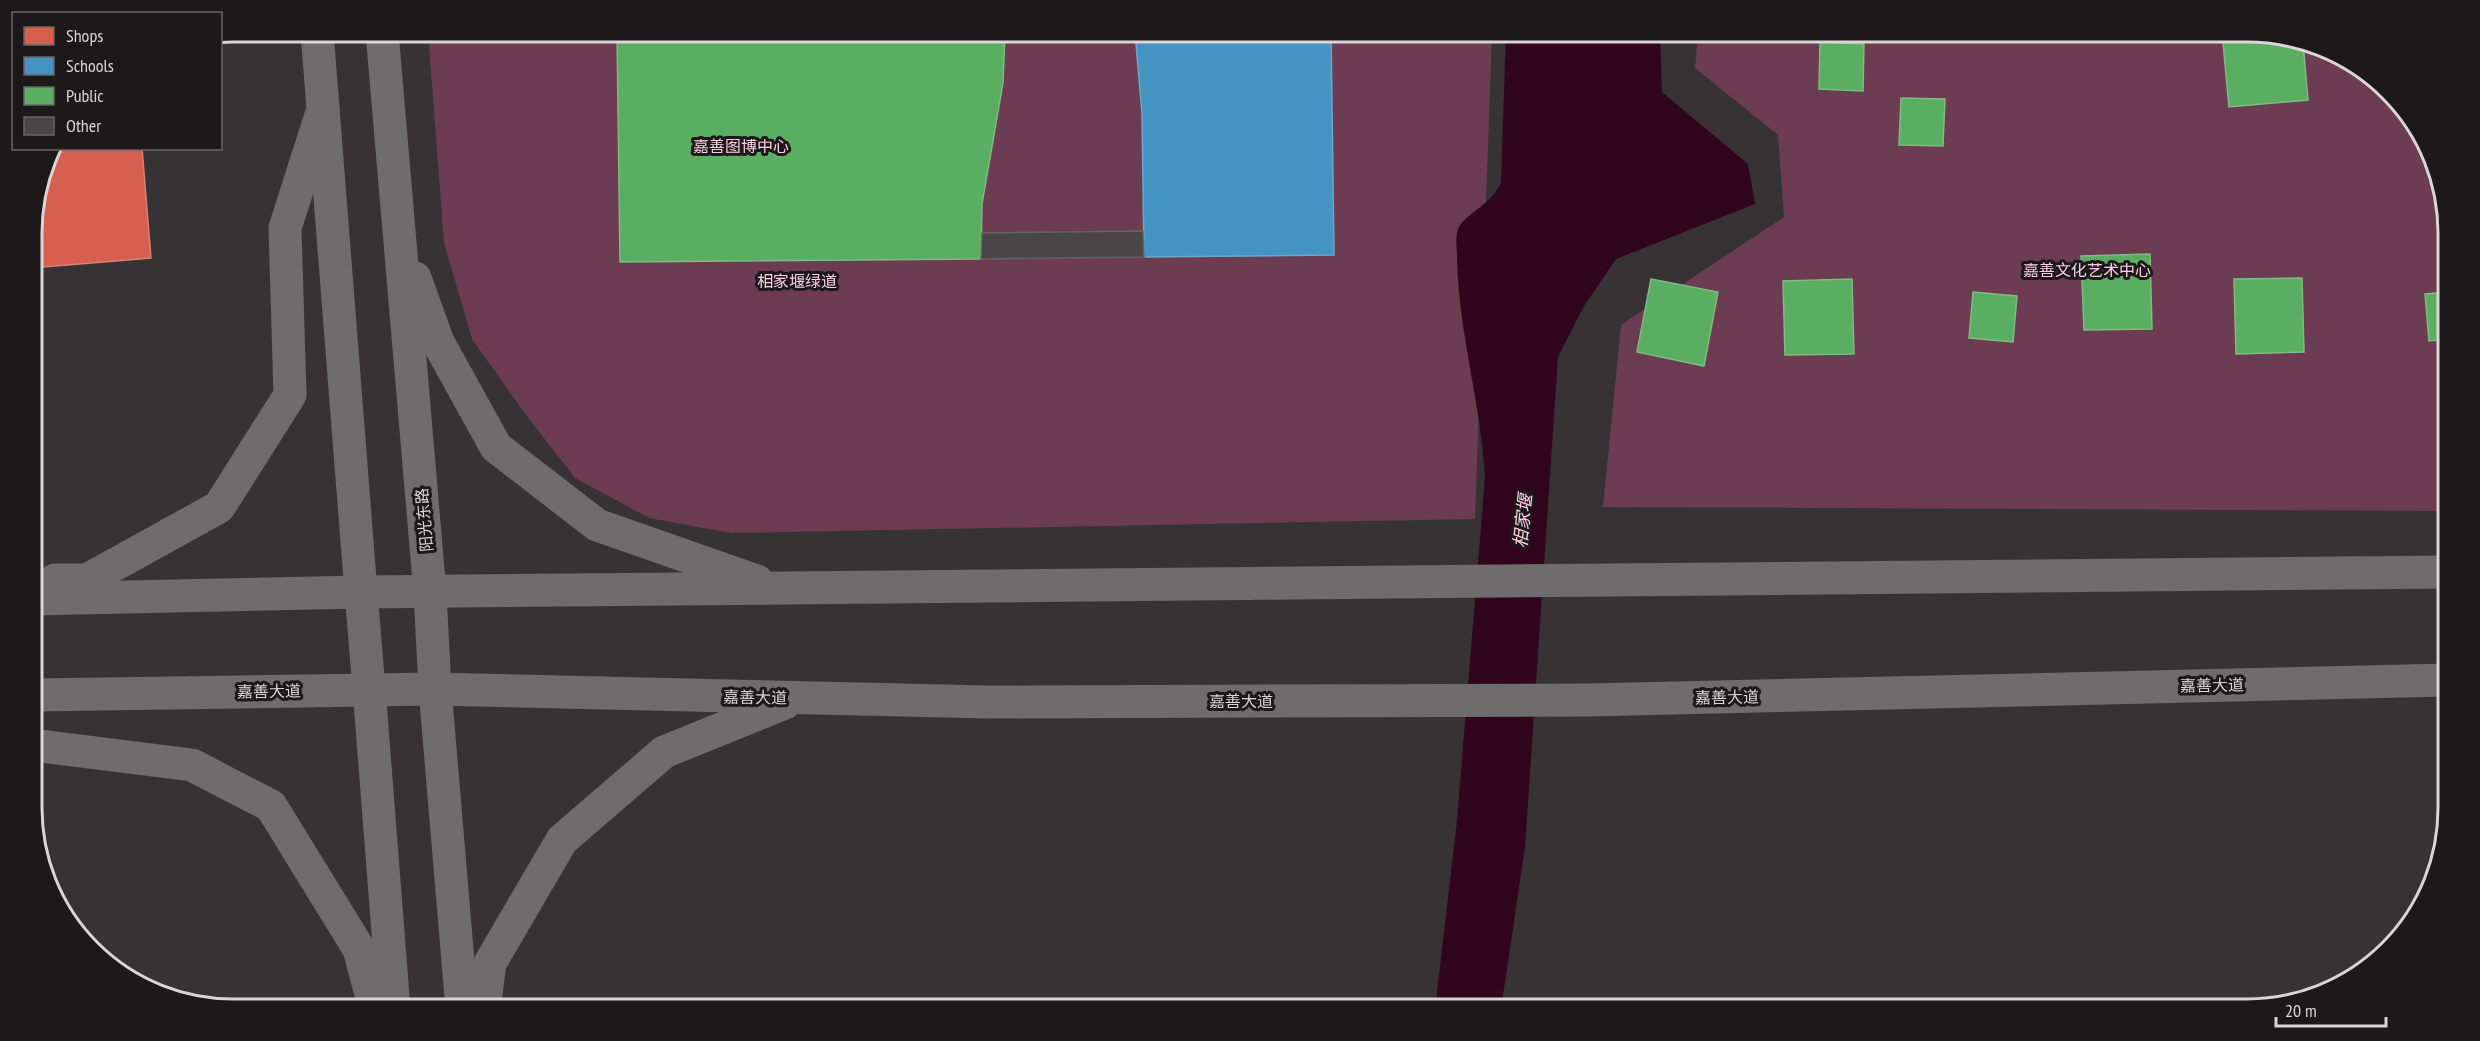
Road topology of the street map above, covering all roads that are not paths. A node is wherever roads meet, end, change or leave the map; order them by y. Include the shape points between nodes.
1 (318, 42) edge
2 (383, 42) edge
3 (323, 109) junction
4 (400, 235) junction
5 (2438, 572) edge
6 (42, 580) edge
7 (778, 589) junction
8 (361, 592) junction
9 (430, 593) junction
10 (42, 599) edge
11 (2438, 680) edge
12 (369, 689) junction
13 (435, 689) junction
14 (42, 695) edge
15 (798, 698) junction
16 (42, 746) edge
17 (372, 999) edge
18 (393, 999) edge
19 (461, 999) edge
20 (485, 999) edge

1 - 3 main road
2 - 4 main road, 阳光东路
3 - 6 main road via 285,228 290,395 219,507 87,580
3 - 8 main road
4 - 7 main road via 438,342 496,447 597,525
4 - 9 main road, 阳光东路
5 - 7 main road
7 - 9 main road
8 - 9 main road
8 - 10 main road
8 - 12 street
9 - 13 main road, 阳光东路
11 - 15 main road, 嘉善大道 via 1588,700 988,702
12 - 13 main road, 嘉善大道
12 - 14 main road, 嘉善大道
12 - 18 main road
13 - 15 main road, 嘉善大道
13 - 19 main road, 阳光东路
15 - 20 main road via 664,752 562,840 490,963
16 - 17 main road via 192,765 271,806 359,949

